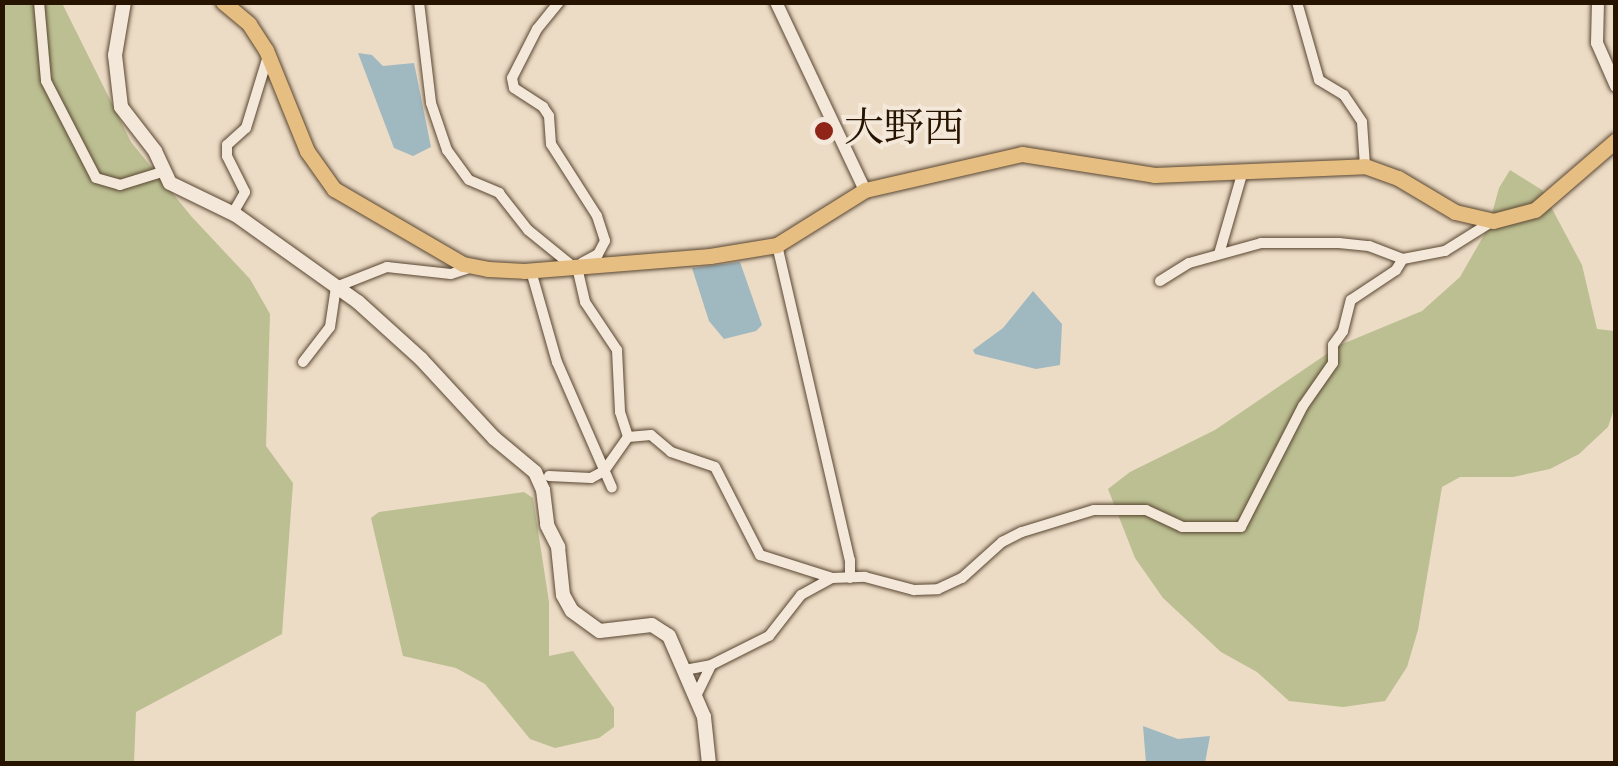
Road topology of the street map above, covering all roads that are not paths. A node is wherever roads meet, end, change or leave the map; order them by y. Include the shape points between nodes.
1 (39, 2) edge
2 (124, 2) edge
3 (223, 2) edge
4 (419, 2) edge
5 (559, 2) edge
6 (776, 2) edge
7 (1297, 2) edge
8 (1598, 2) edge
9 (268, 56) junction
10 (1616, 86) edge
11 (1616, 140) edge
12 (1365, 166) junction
13 (1242, 171) junction
14 (162, 172) junction
15 (865, 190) junction
16 (233, 214) junction
17 (1493, 222) junction
18 (777, 245) junction
19 (1219, 254) junction
20 (1403, 258) junction
21 (471, 267) junction
22 (578, 267) junction
23 (530, 270) junction
24 (1160, 282) dead end
25 (336, 287) junction
26 (303, 362) dead end
27 (628, 437) junction
28 (604, 471) junction
29 (549, 476) dead end
30 (612, 488) dead end
31 (832, 578) junction
32 (850, 578) junction
33 (711, 666) junction
34 (685, 670) junction
35 (696, 696) junction
36 (709, 764) edge

1 - 14 street via 46,81 96,178 120,185
2 - 14 main road via 115,55 121,107 155,151
3 - 9 main road via 250,24
4 - 22 street via 431,103 447,150 469,180 499,193 528,230
5 - 22 street via 512,78 514,88 543,107 550,144 602,230 598,254
6 - 15 street
7 - 12 street via 1319,80 1344,95 1362,122
8 - 10 street via 1597,43
9 - 16 street via 246,128 227,145 245,192
9 - 21 main road via 308,150 334,189
11 - 17 main road via 1535,210
12 - 13 main road
12 - 17 main road via 1455,212
13 - 15 main road via 1154,175 1022,154
13 - 19 street
14 - 16 main road via 170,183
15 - 18 main road
16 - 25 main road
17 - 20 street via 1445,251
18 - 22 main road
18 - 32 street
19 - 20 street via 1261,242 1338,242
19 - 24 street
20 - 32 street via 1346,306 1332,363 1241,527 1182,527 1146,510 1094,510 1022,532 938,589
21 - 23 main road
21 - 25 street via 451,274 387,267
22 - 23 main road
22 - 27 street via 584,302 617,350
23 - 28 street via 557,362
25 - 26 street via 330,327
25 - 34 main road via 393,332 535,472 572,611 600,630 661,629
27 - 28 street
27 - 31 street via 651,435 671,452 707,461 760,556
28 - 29 street via 590,478
28 - 30 street
31 - 32 street
31 - 33 street via 801,595 769,636
33 - 34 street
33 - 35 street
34 - 35 main road
35 - 36 main road

